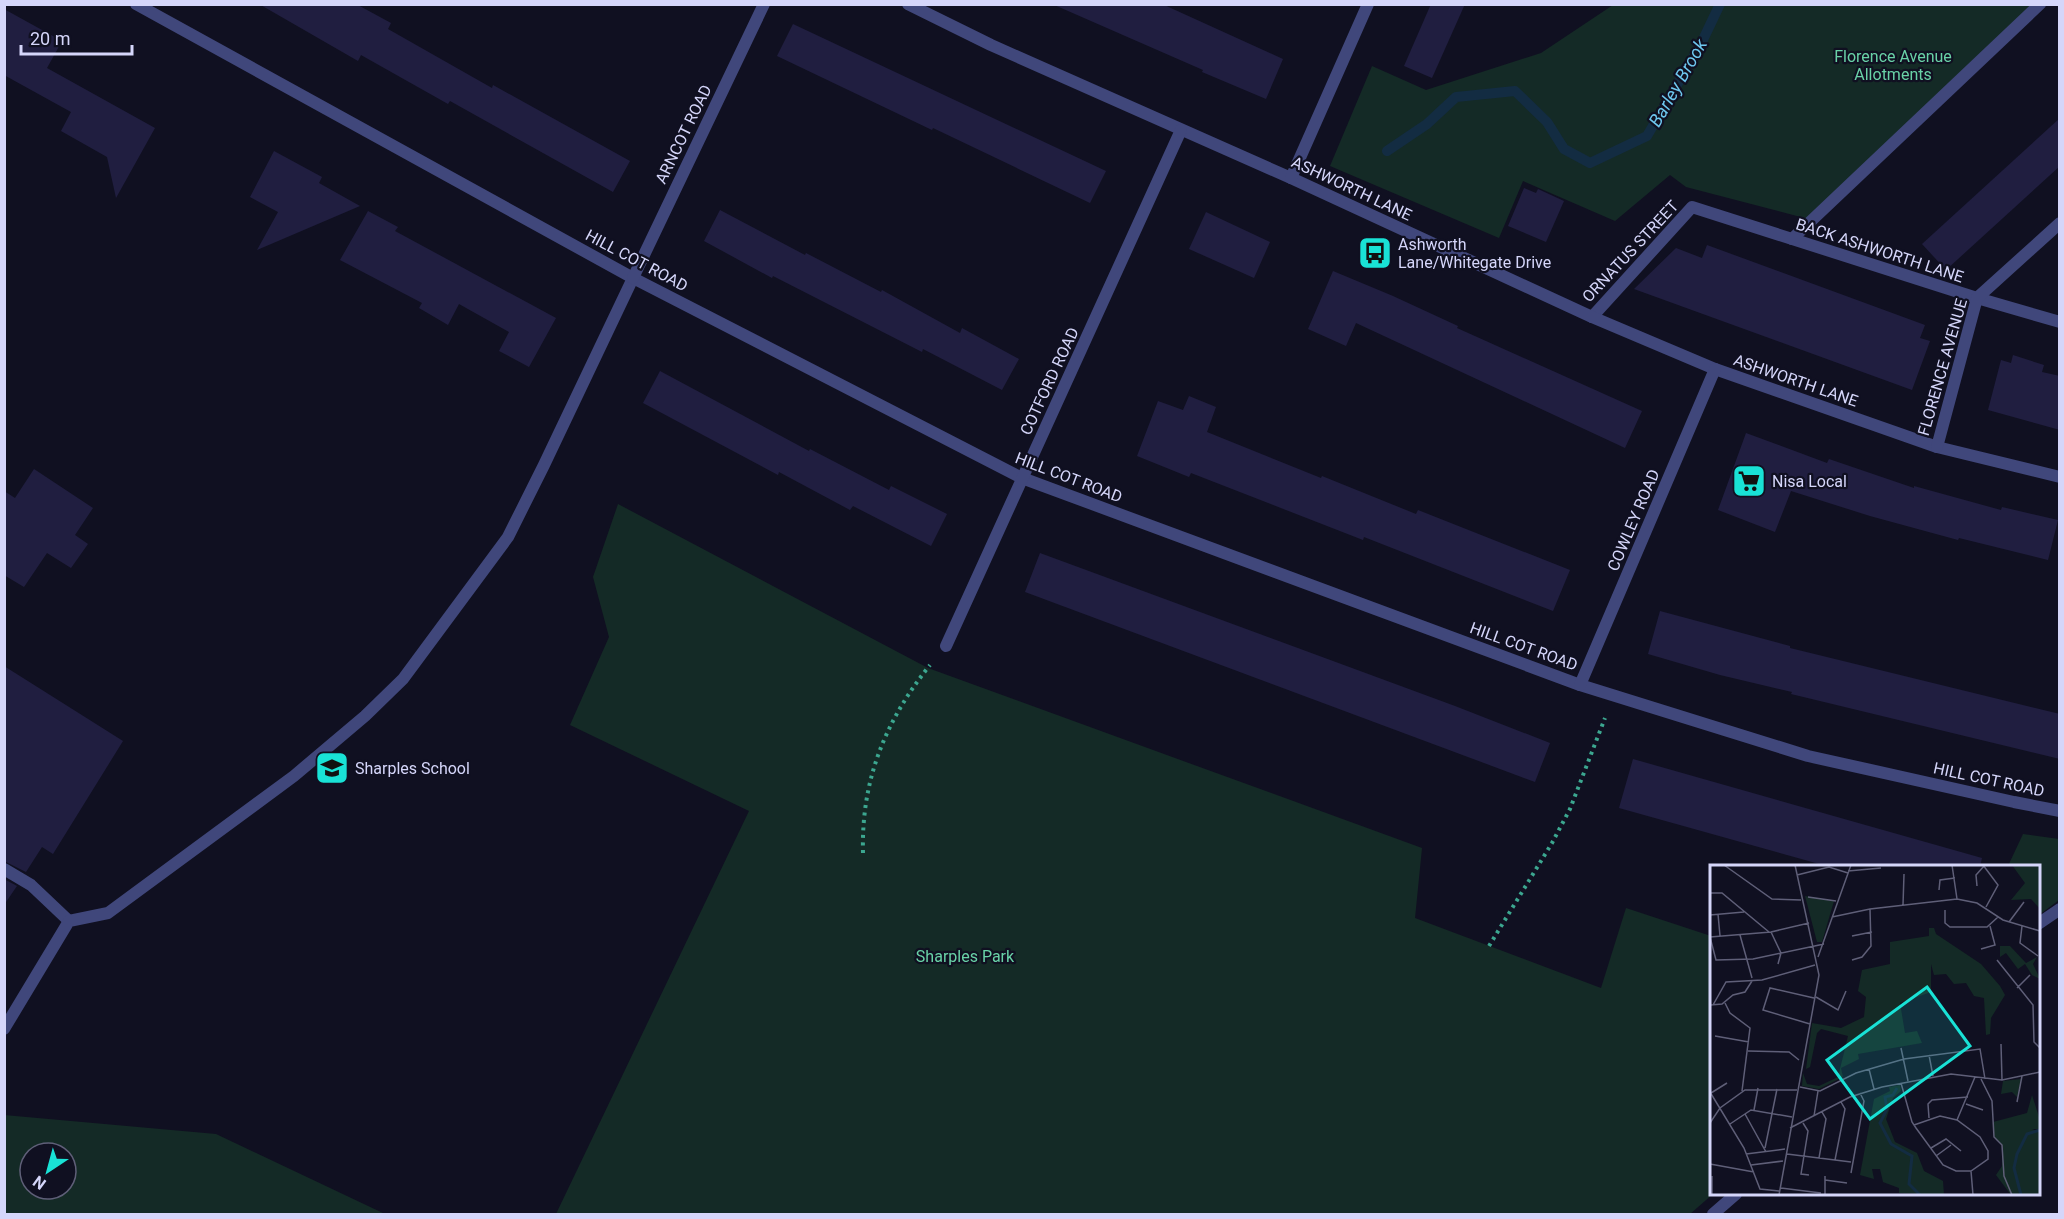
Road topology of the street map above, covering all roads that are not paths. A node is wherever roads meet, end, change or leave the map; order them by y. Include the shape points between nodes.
1 (136, 4) edge
2 (764, 4) edge
3 (908, 4) edge
4 (1368, 4) edge
5 (2040, 4) edge
6 (1181, 130) junction
7 (1292, 178) junction
8 (1692, 207) joint
9 (2060, 223) edge
10 (1792, 239) junction
11 (633, 278) junction
12 (1977, 298) junction
13 (1592, 317) junction
14 (2060, 322) edge
15 (1715, 369) junction
16 (1937, 447) junction
17 (2060, 477) edge
18 (1022, 478) junction
19 (946, 646) road end
20 (1580, 685) junction
21 (2060, 810) edge
22 (4, 868) edge
23 (2060, 909) edge
24 (69, 921) junction
25 (2040, 923) edge
26 (4, 1029) edge
27 (1735, 1195) edge
28 (1713, 1215) edge

1 - 11 street, HILL COT ROAD
2 - 11 street, ARNCOT ROAD
3 - 6 street, ASHWORTH LANE
4 - 7 street
5 - 10 street
6 - 7 street, ASHWORTH LANE
6 - 18 street, COTFORD ROAD
7 - 13 street, ASHWORTH LANE
8 - 10 street, BACK ASHWORTH LANE
8 - 13 street, ORNATUS STREET
9 - 12 street, FLORENCE AVENUE
10 - 12 street, BACK ASHWORTH LANE
11 - 18 street, HILL COT ROAD
11 - 24 street, ARNCOT ROAD via 508,537 403,678 294,776 108,913
12 - 14 street, BACK ASHWORTH LANE
12 - 16 street, FLORENCE AVENUE
13 - 15 street, ASHWORTH LANE
15 - 16 street, ASHWORTH LANE
15 - 20 street, COWLEY ROAD
16 - 17 street, ASHWORTH LANE
18 - 19 street, COTFORD ROAD
18 - 20 street, HILL COT ROAD
20 - 21 street, HILL COT ROAD via 1808,756
22 - 24 street via 31,885
23 - 25 street
24 - 26 street
27 - 28 street

